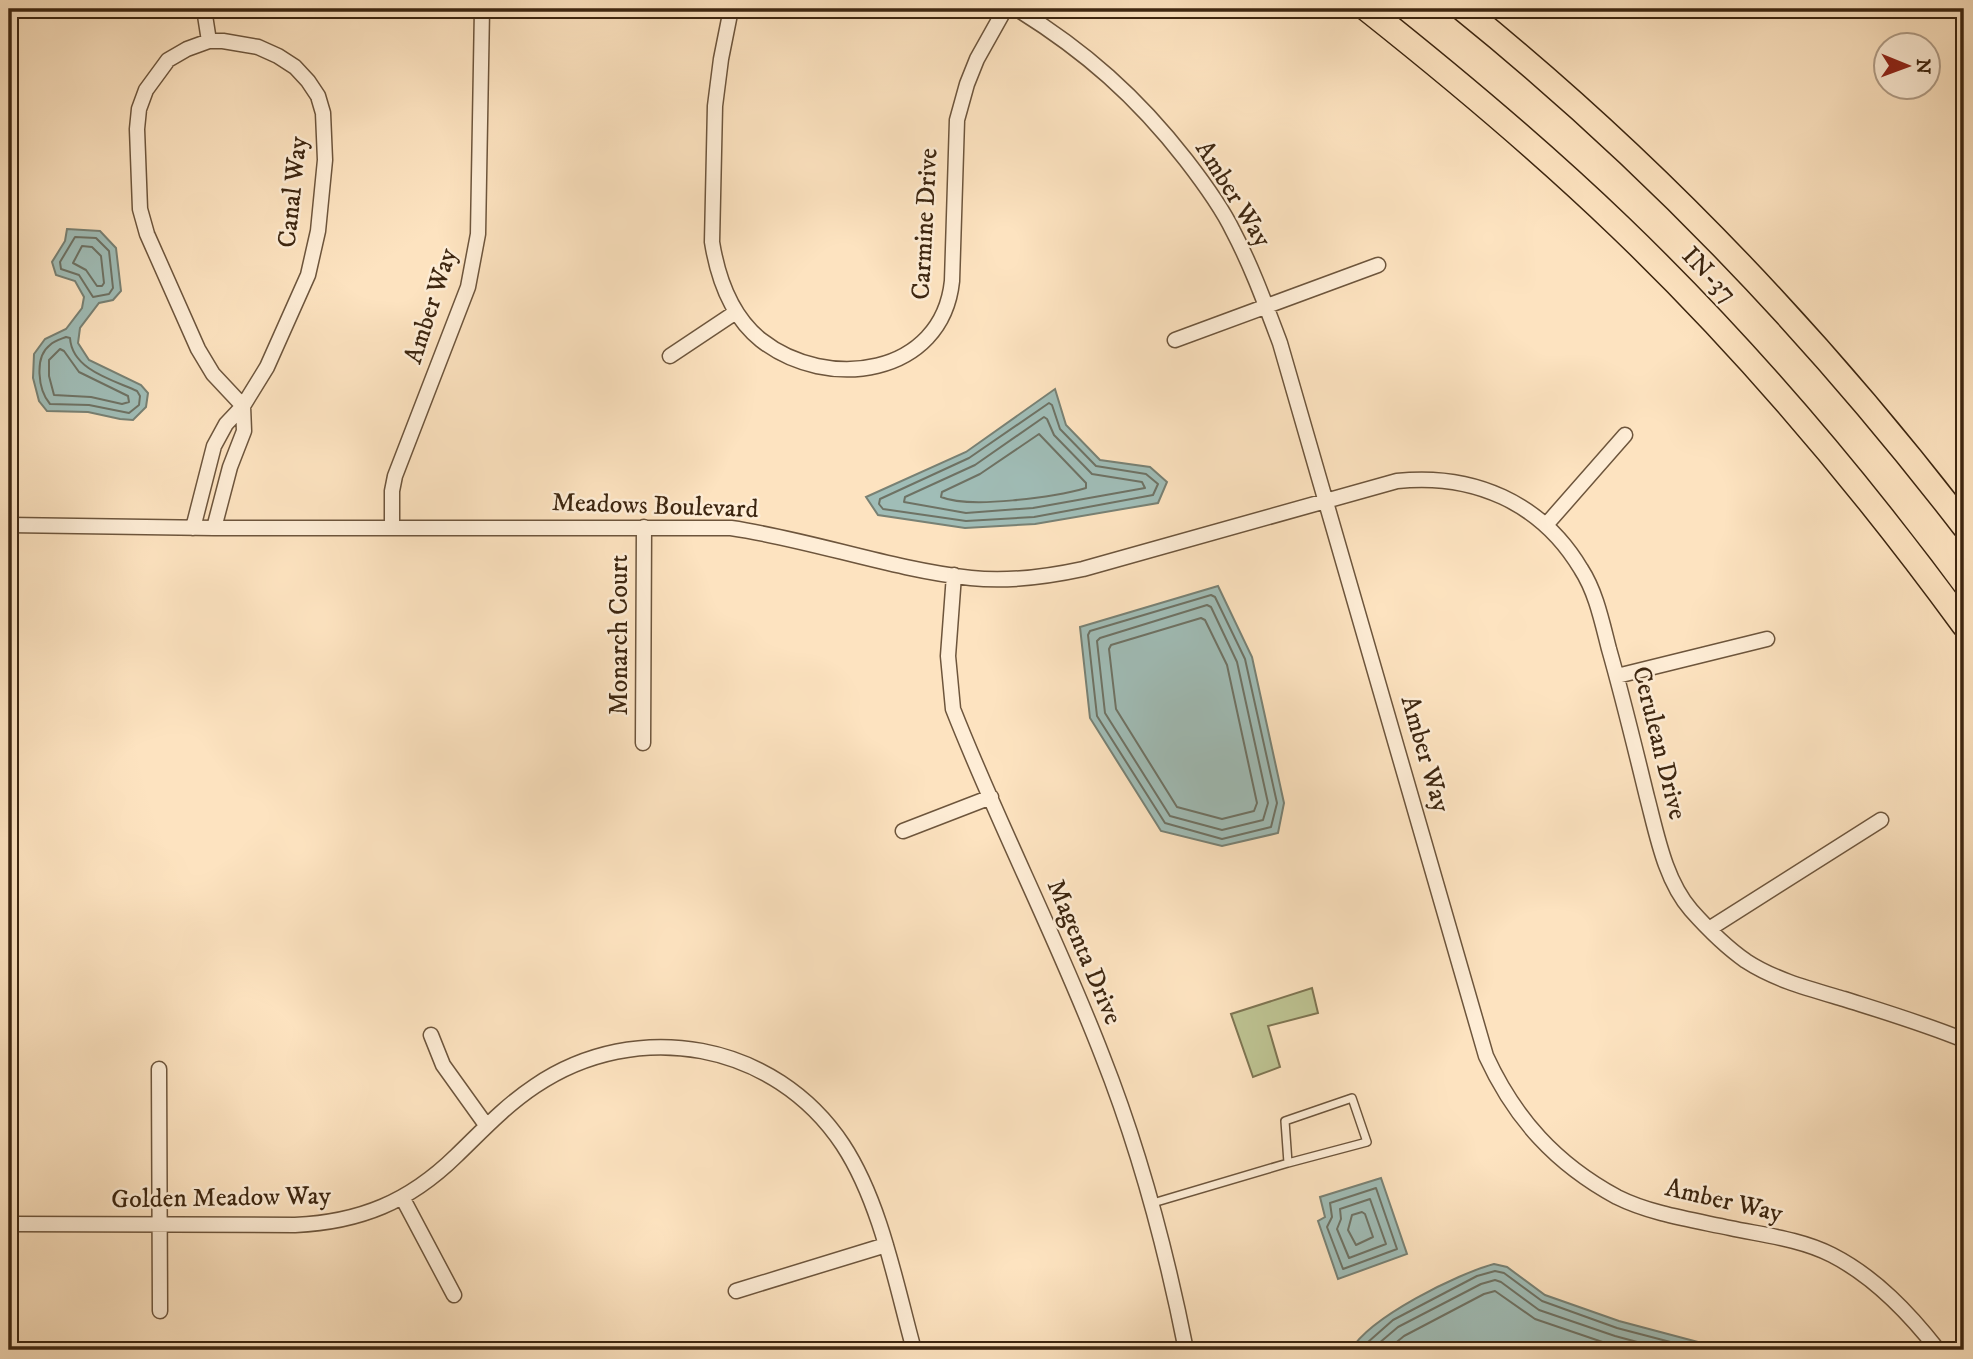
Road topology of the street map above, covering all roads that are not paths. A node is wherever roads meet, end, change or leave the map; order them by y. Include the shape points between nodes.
1 (204, 9) edge
2 (482, 9) edge
3 (732, 9) edge
4 (1005, 9) edge
5 (1017, 9) edge
6 (1367, 9) edge
7 (1462, 9) edge
8 (209, 41) junction
9 (1378, 265) dead end
10 (1266, 307) junction
11 (736, 312) junction
12 (1175, 341) dead end
13 (670, 356) dead end
14 (243, 406) junction
15 (1625, 435) dead end
16 (1326, 501) junction
17 (9, 525) edge
18 (1546, 525) junction
19 (1964, 526) edge
20 (392, 527) junction
21 (644, 527) junction
22 (193, 528) junction
23 (214, 528) junction
24 (954, 575) junction
25 (1964, 625) edge
26 (1767, 639) dead end
27 (1617, 676) junction
28 (643, 743) dead end
29 (991, 797) junction
30 (1881, 820) dead end
31 (903, 831) dead end
32 (1709, 929) junction
33 (431, 1035) dead end
34 (1964, 1040) edge
35 (159, 1069) dead end
36 (486, 1125) junction
37 (1288, 1163) junction
38 (402, 1197) junction
39 (1153, 1203) junction
40 (9, 1224) edge
41 (160, 1224) junction
42 (886, 1245) junction
43 (736, 1291) dead end
44 (454, 1295) dead end
45 (160, 1311) dead end
46 (914, 1350) edge
47 (1186, 1350) edge
48 (1938, 1350) edge

1 - 8 street
2 - 20 street, Amber Way via 474,260 468,287 395,476
3 - 11 street, Carmine Drive via 715,106 712,242 715,265
4 - 11 street, Carmine Drive via 960,103 950,299 934,332 908,354 890,361 828,369 778,352
5 - 10 street, Amber Way via 1084,54 1157,123 1233,229
6 - 25 highway, IN-37 via 1515,131 1688,295 1835,459
7 - 19 highway, IN-37 via 1618,144 1749,274 1879,418
8 - 14 street, Canal Way via 168,60 146,90 137,129 140,209 198,349 213,374
8 - 14 street, Canal Way via 258,47 295,67 318,96 325,131 323,196 308,275 267,367
9 - 10 street
10 - 12 street
10 - 16 street, Amber Way
11 - 13 street
14 - 22 street, Canal Way via 214,446
14 - 23 street, Canal Way via 244,431
15 - 18 street
16 - 18 street, Cerulean Drive via 1397,481 1437,479 1481,488 1524,508
16 - 24 street, Meadows Boulevard via 1051,576
16 - 48 street, Amber Way via 1486,1056 1512,1104 1552,1153 1619,1197 1679,1217 1811,1246 1832,1255 1873,1281
17 - 22 street, Meadows Boulevard
18 - 27 street, Cerulean Drive via 1582,569
20 - 21 street, Meadows Boulevard
20 - 23 street, Meadows Boulevard
21 - 24 street, Meadows Boulevard via 751,531
21 - 28 street, Monarch Court
22 - 23 street, Meadows Boulevard
24 - 29 street, Magenta Drive via 948,656 952,700
26 - 27 street
27 - 32 street, Cerulean Drive via 1669,870 1689,907
29 - 31 street
29 - 39 street, Magenta Drive via 1102,1053
30 - 32 street
32 - 34 street, Cerulean Drive via 1743,959 1778,978
33 - 36 street via 443,1065
35 - 41 street
36 - 38 street, Golden Meadow Way via 435,1175
36 - 42 street, Golden Meadow Way via 536,1085 570,1065 602,1054 678,1047 738,1061 792,1090 821,1118 849,1156
37 - 37 lane via 1285,1121 1352,1098 1367,1142
37 - 39 lane
38 - 41 street, Golden Meadow Way via 362,1216 326,1223
38 - 44 street
39 - 47 street, Magenta Drive
40 - 41 street, Golden Meadow Way
41 - 45 street
42 - 43 street
42 - 46 street, Golden Meadow Way

